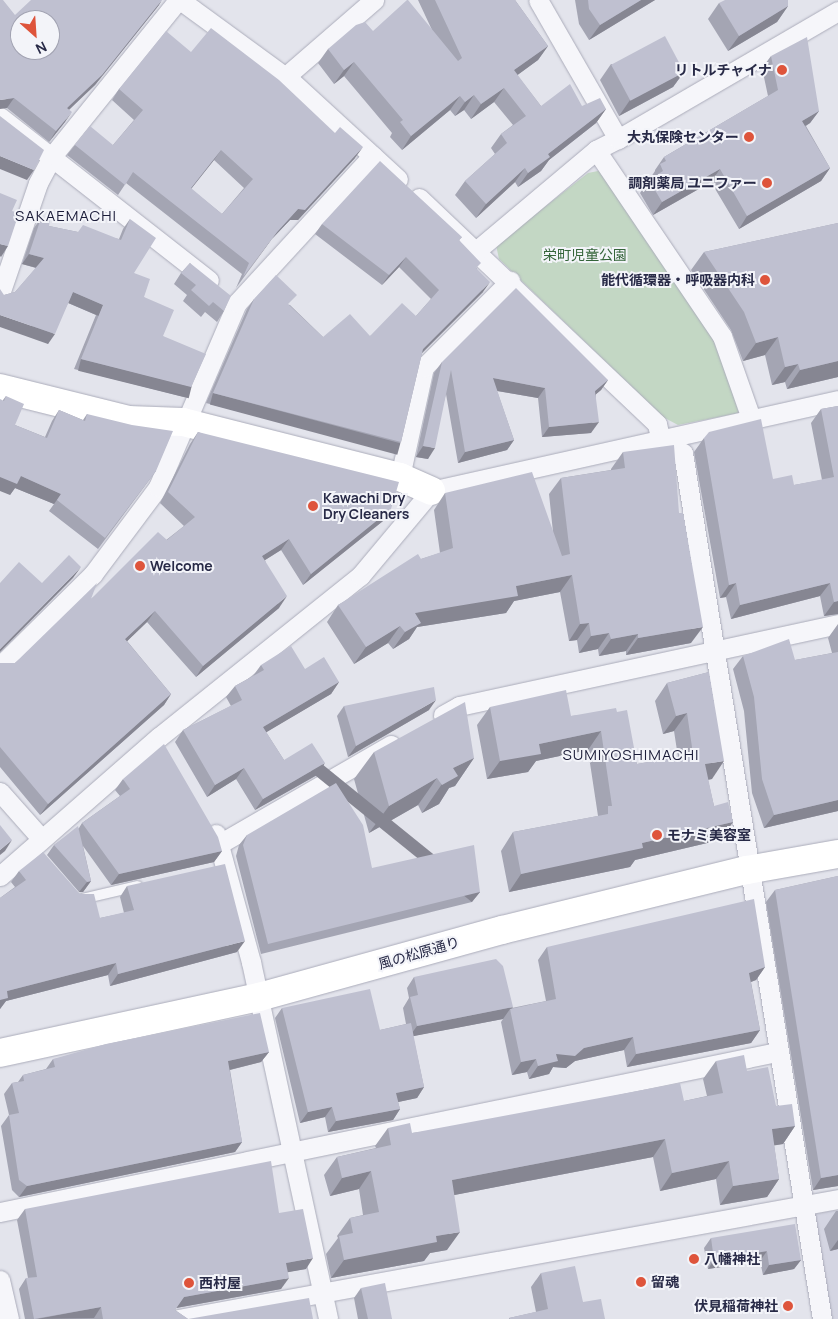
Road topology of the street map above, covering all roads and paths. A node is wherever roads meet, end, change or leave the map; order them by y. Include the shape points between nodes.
1 (179, 0) edge
2 (374, 0) edge
3 (538, 0) edge
4 (838, 11) edge
5 (285, 77) junction
6 (0, 117) edge
7 (618, 139) junction
8 (596, 150) junction
9 (53, 155) junction
10 (372, 156) junction
11 (477, 250) junction
12 (510, 282) junction
13 (0, 294) edge
14 (237, 303) junction
15 (0, 388) edge
16 (838, 400) edge
17 (752, 421) junction
18 (183, 422) junction
19 (661, 441) junction
20 (400, 477) junction
21 (431, 491) junction
22 (838, 624) edge
23 (713, 649) junction
24 (0, 666) edge
25 (425, 725) edge
26 (408, 735) edge
27 (159, 737) junction
28 (169, 753) edge
29 (0, 792) edge
30 (207, 819) edge
31 (221, 843) junction
32 (38, 848) junction
33 (838, 854) edge
34 (227, 866) junction
35 (208, 870) edge
36 (747, 870) junction
37 (0, 876) edge
38 (152, 883) edge
39 (71, 894) edge
40 (259, 997) junction
41 (777, 1052) junction
42 (0, 1053) edge
43 (291, 1154) junction
44 (838, 1199) edge
45 (804, 1205) junction
46 (0, 1212) edge
47 (0, 1280) edge
48 (322, 1295) junction
49 (9, 1319) edge
50 (178, 1319) edge
51 (328, 1319) edge
52 (822, 1319) edge

1 - 5 street
1 - 9 street
2 - 5 street
3 - 7 street
4 - 7 street
5 - 10 street
6 - 9 street
7 - 8 street
8 - 11 street
8 - 17 street via 722,336
9 - 13 street via 38,183
9 - 14 street
10 - 11 street
10 - 14 street
11 - 12 street
12 - 19 street via 657,424
12 - 20 street via 424,367
14 - 18 street
15 - 18 street via 128,420
16 - 17 street
17 - 19 street
18 - 20 street
18 - 24 street via 179,444 158,487 92,574
19 - 21 street
19 - 23 street via 683,453
20 - 21 street
21 - 27 street via 360,576
22 - 23 street
23 - 25 street via 459,706
23 - 36 street
26 - 31 street
27 - 28 street
27 - 32 street
29 - 32 street
30 - 31 street
31 - 34 street
32 - 37 street
33 - 36 street, 風の松原通り
34 - 35 lane
34 - 40 street
36 - 40 street, 風の松原通り via 502,930
36 - 41 street
38 - 39 lane via 77,900
40 - 42 street, 風の松原通り
40 - 43 street
41 - 43 street
41 - 45 street
43 - 46 street
43 - 48 street
44 - 45 street
45 - 48 street
45 - 52 street
47 - 49 street
48 - 50 street
48 - 51 street

